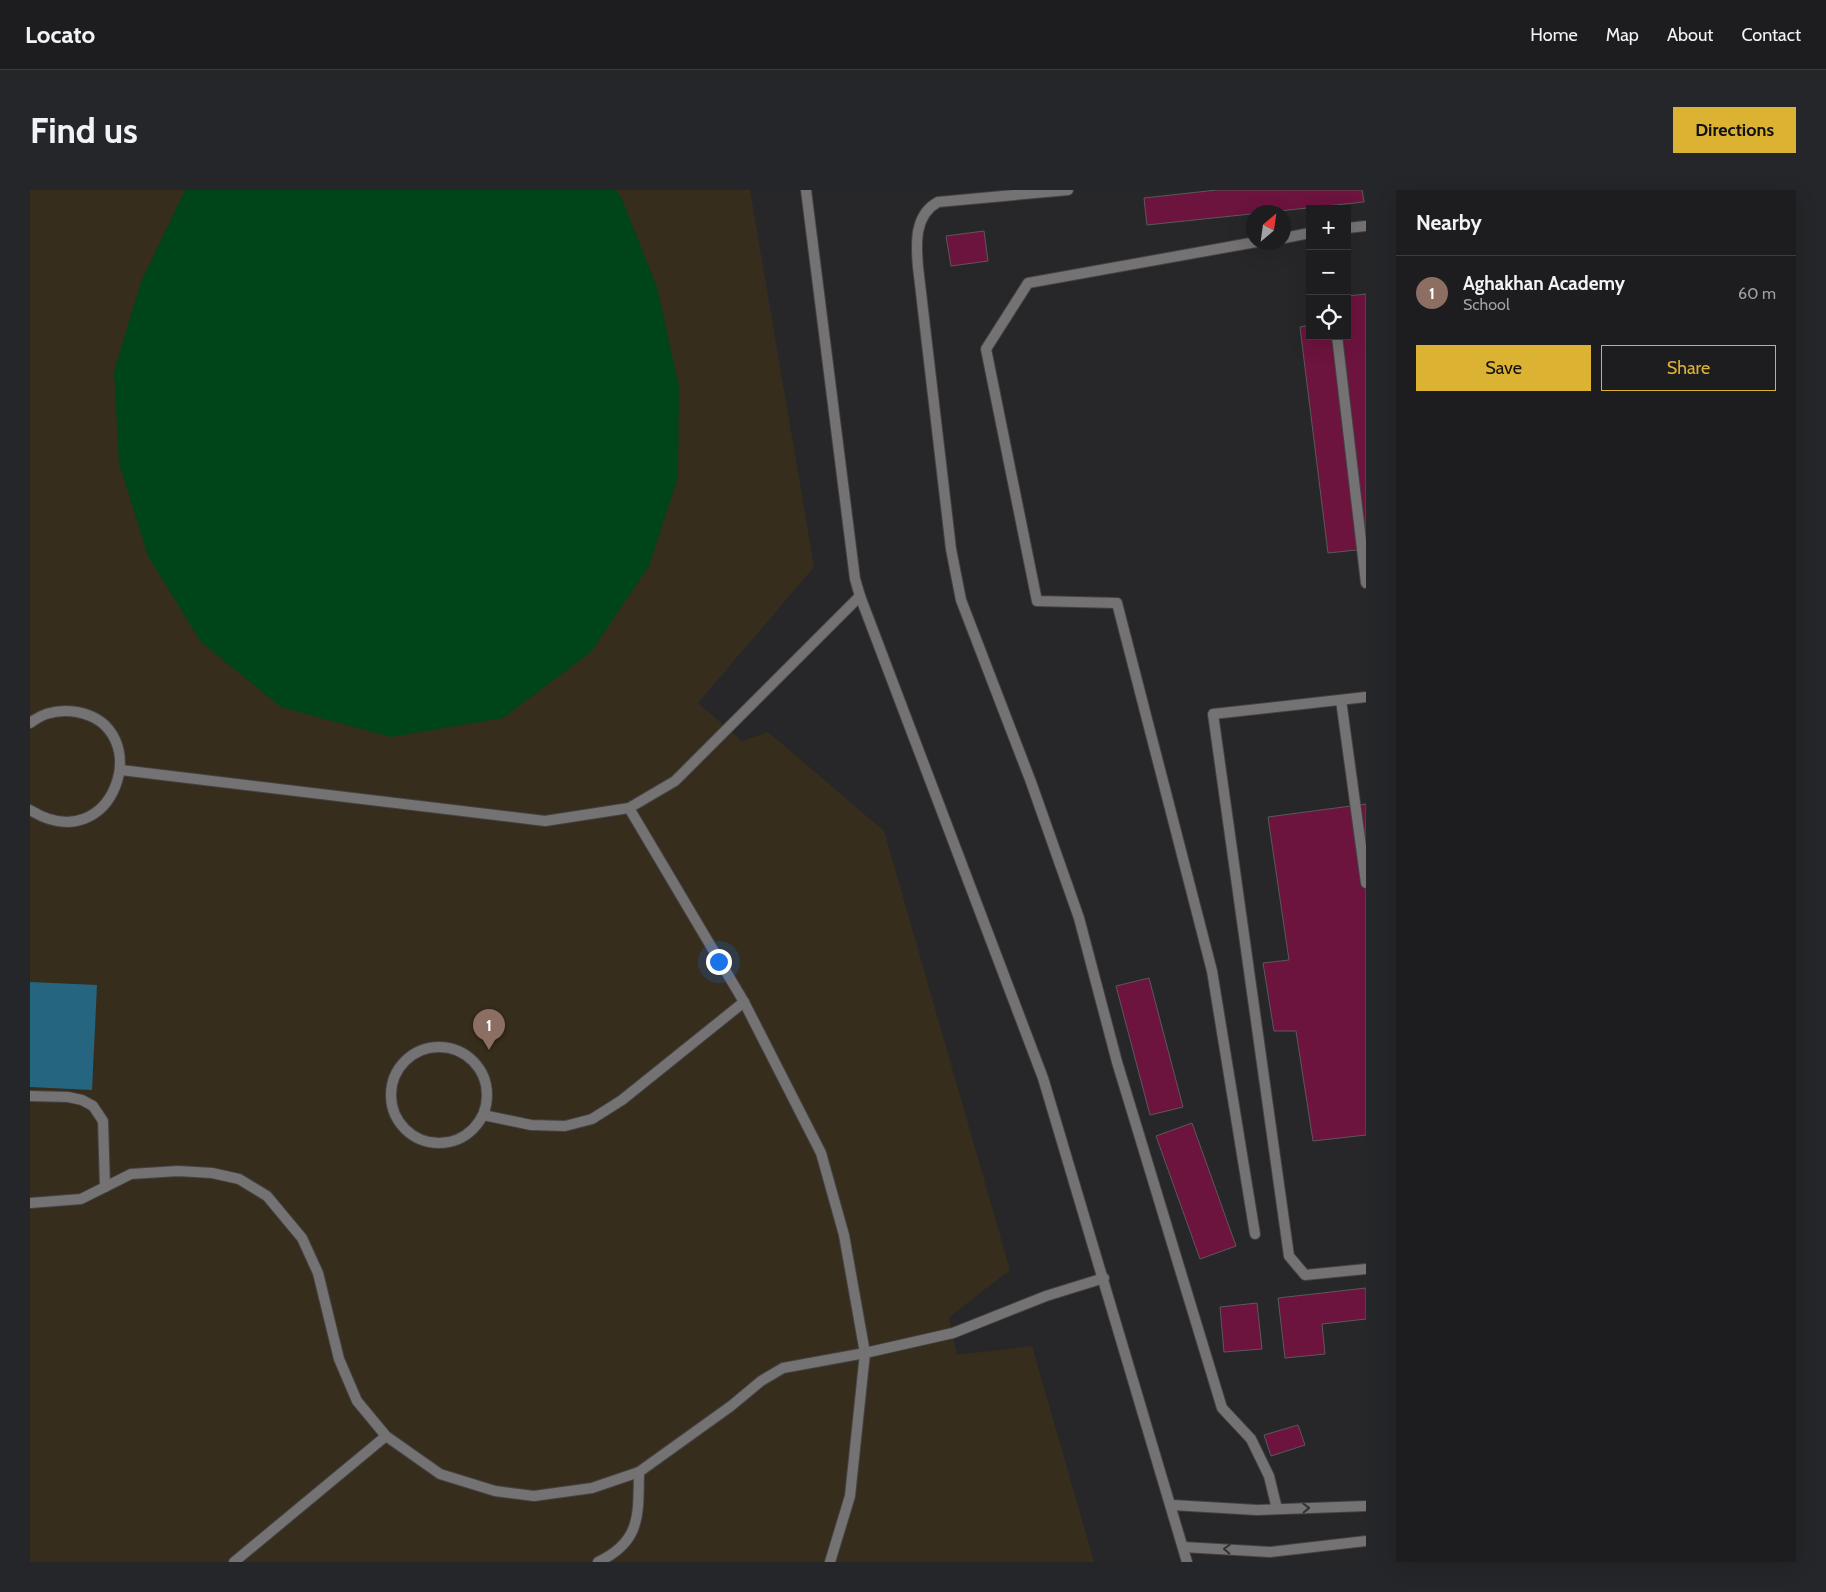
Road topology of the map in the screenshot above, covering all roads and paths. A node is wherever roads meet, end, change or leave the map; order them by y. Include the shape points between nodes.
1 (806, 190) edge
2 (1068, 190) edge
3 (1366, 226) edge
4 (1351, 228) edge
5 (1306, 234) edge
6 (1291, 237) edge
7 (1246, 244) edge
8 (1337, 340) edge
9 (1366, 583) edge
10 (860, 596) junction
11 (1366, 697) edge
12 (1341, 700) junction
13 (30, 723) edge
14 (121, 770) junction
15 (629, 808) junction
16 (30, 810) edge
17 (1366, 883) edge
18 (744, 1002) junction
19 (30, 1096) edge
20 (483, 1115) junction
21 (105, 1187) junction
22 (30, 1203) edge
23 (1255, 1234) dead end
24 (1366, 1269) edge
25 (1104, 1278) junction
26 (865, 1353) junction
27 (386, 1436) junction
28 (639, 1472) junction
29 (1172, 1505) junction
30 (1366, 1506) edge
31 (1277, 1509) junction
32 (1366, 1541) edge
33 (1183, 1547) junction
34 (234, 1562) edge
35 (598, 1562) edge
36 (830, 1562) edge
37 (1187, 1562) edge

1 - 10 street
2 - 31 street via 938,202 928,208 921,220 917,236 918,267 951,549 961,600 1079,918 1117,1062 1222,1408 1251,1439 1269,1476
3 - 4 street
5 - 6 street
7 - 23 street via 1028,283 986,349 1036,601 1116,603 1212,971
8 - 9 street
10 - 15 street via 675,781
10 - 25 street via 1043,1078
11 - 12 street
12 - 17 street
12 - 24 street via 1214,714 1289,1256 1305,1276
13 - 14 street via 50,712 65,710 94,718 115,741
14 - 15 street via 545,821
14 - 16 street via 118,785 110,799 87,817 57,822
15 - 18 street
18 - 20 street via 622,1100 592,1119 565,1126 531,1125
18 - 26 street via 821,1153 844,1235
19 - 21 street via 68,1097 94,1106 103,1121
20 - 20 street via 487,1099 486,1082 478,1067 459,1051 434,1046 418,1051 404,1061 395,1075 390,1091 392,1108 399,1123 411,1135 427,1142 444,1143 460,1139 474,1129
21 - 22 street via 81,1199
21 - 27 street via 131,1174 178,1171 239,1179 267,1196 302,1238 318,1272 339,1359 357,1401
25 - 26 street via 1046,1296 953,1333
25 - 29 street
26 - 28 street via 783,1368
26 - 36 street via 850,1496
27 - 28 street via 440,1474 494,1491 534,1496 592,1488
27 - 34 street
28 - 35 street via 638,1520 631,1536 620,1550
29 - 31 street
29 - 33 street
31 -> 30 street
32 -> 33 street via 1270,1552
33 - 37 street

